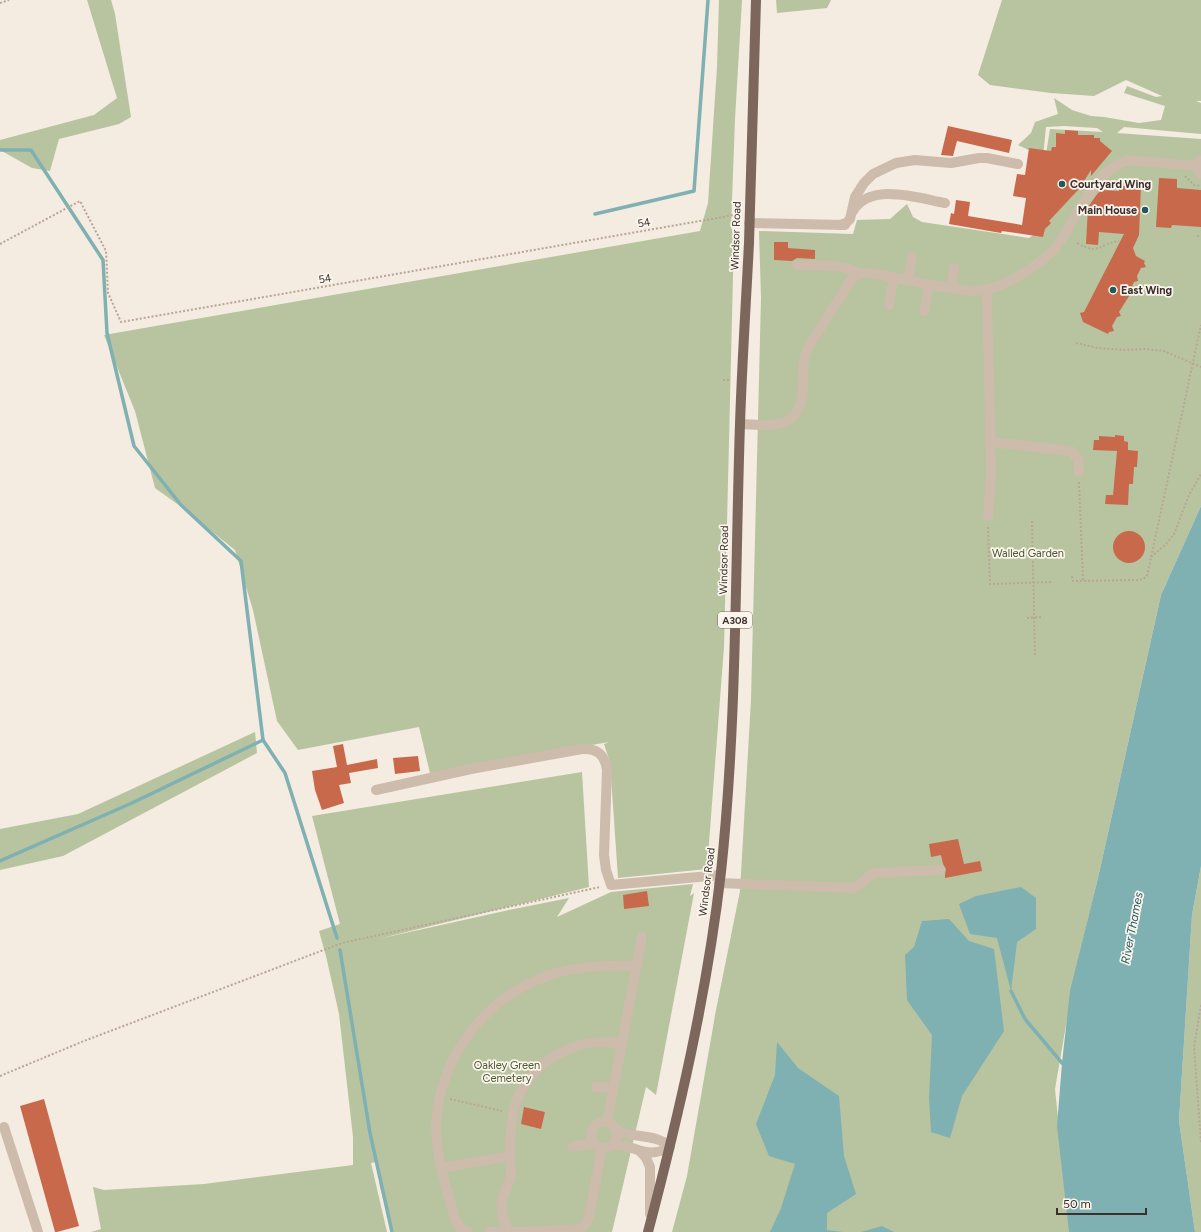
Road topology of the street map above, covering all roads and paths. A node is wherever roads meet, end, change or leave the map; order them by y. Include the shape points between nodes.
1 (9, 0) edge
2 (756, 0) edge
3 (0, 4) edge
4 (1018, 164) dead end
5 (1200, 166) edge
6 (1182, 172) dead end
7 (1201, 186) edge
8 (945, 203) dead end
9 (852, 211) junction
10 (750, 213) junction
11 (749, 223) junction
12 (840, 225) junction
13 (854, 225) dead end
14 (1197, 236) dead end
15 (1201, 236) edge
16 (1119, 241) dead end
17 (1077, 243) dead end
18 (0, 244) edge
19 (912, 257) dead end
20 (797, 265) dead end
21 (954, 268) dead end
22 (860, 274) junction
23 (894, 277) junction
24 (908, 280) junction
25 (929, 285) junction
26 (951, 288) junction
27 (987, 289) junction
28 (889, 305) dead end
29 (924, 311) dead end
30 (1201, 325) edge
31 (1076, 343) dead end
32 (1193, 363) junction
33 (1201, 367) edge
34 (724, 380) dead end
35 (730, 380) dead end
36 (740, 424) junction
37 (990, 442) junction
38 (1079, 472) joint
39 (1201, 474) edge
40 (988, 516) joint
41 (1032, 521) dead end
42 (1064, 551) dead end
43 (1033, 552) junction
44 (1007, 553) dead end
45 (1151, 557) junction
46 (1072, 576) dead end
47 (1083, 580) junction
48 (1051, 582) dead end
49 (1034, 583) junction
50 (1034, 617) junction
51 (1041, 617) dead end
52 (1027, 618) dead end
53 (1035, 657) dead end
54 (376, 790) dead end
55 (940, 870) dead end
56 (720, 879) junction
57 (611, 884) junction
58 (642, 937) dead end
59 (637, 966) junction
60 (1201, 1005) edge
61 (622, 1044) junction
62 (0, 1076) edge
63 (596, 1087) dead end
64 (613, 1088) junction
65 (440, 1097) junction
66 (513, 1114) junction
67 (607, 1122) junction
68 (4, 1127) dead end
69 (617, 1130) junction
70 (1201, 1142) edge
71 (603, 1145) junction
72 (572, 1147) dead end
73 (670, 1147) junction
74 (640, 1151) junction
75 (510, 1156) junction
76 (442, 1168) junction
77 (649, 1227) edge
78 (38, 1232) edge
79 (468, 1232) edge
80 (489, 1232) edge
81 (508, 1232) edge

1 - 3 path
2 - 10 main road, Windsor Road / A308
4 - 9 lane via 987,158 951,163 915,160 896,163 874,174 864,183 855,197
5 - 27 lane via 1135,160 1117,165 1100,178 1049,254 1018,275
6 - 7 path via 1191,184
8 - 9 lane via 889,194 868,198
9 - 12 lane via 848,221
10 - 11 main road, Windsor Road / A308
10 - 18 path, 54 via 121,322 108,293 106,251 80,201
11 - 12 lane
11 - 36 main road, Windsor Road / A308
12 - 13 lane
14 - 15 path
16 - 17 path via 1097,250
19 - 24 lane
20 - 22 lane via 841,267
21 - 26 lane
22 - 23 lane via 872,273
22 - 36 lane via 851,280 807,348 803,396 797,413 790,420 780,424
23 - 24 lane
23 - 28 lane
24 - 25 lane
25 - 26 lane
25 - 29 lane
26 - 27 lane via 974,291
27 - 37 lane
30 - 32 path
31 - 32 path via 1098,348 1164,351
32 - 33 path
32 - 45 path
34 - 35 path
36 - 56 main road, Windsor Road / A308 via 729,785
37 - 38 lane via 1071,451 1078,459
37 - 40 lane
38 - 47 path
39 - 45 path via 1189,495 1174,534
40 - 49 path via 990,584
41 - 43 path
42 - 43 path
43 - 44 path
43 - 49 path
45 - 47 path via 1148,573 1143,579
46 - 47 path via 1073,581
48 - 49 path
49 - 50 path
50 - 51 path
50 - 52 path
50 - 53 path
54 - 57 lane via 492,765 592,749 603,756 607,770 604,855
55 - 56 lane via 875,873 854,888
56 - 57 lane
56 - 73 main road, Windsor Road / A308 via 704,983
57 - 62 path via 342,943 84,1041
58 - 59 lane
59 - 61 lane
59 - 65 lane via 598,966 565,971 538,980 512,993 490,1010 465,1040 452,1063
60 - 70 path via 1194,1047
61 - 64 lane
61 - 66 lane via 589,1042 558,1053 527,1081
63 - 64 lane
64 - 67 lane
65 - 66 path
65 - 76 lane via 437,1137
66 - 75 lane
67 - 69 lane
67 - 71 lane via 599,1122 593,1128 591,1136
68 - 78 lane
69 - 71 lane via 617,1139
69 - 73 lane via 632,1136 656,1138
71 - 72 lane
71 - 74 lane via 619,1145
71 - 81 lane via 589,1216 582,1228
73 - 74 lane via 654,1153
73 - 77 main road, Windsor Road / A308
74 - 77 lane via 650,1167
75 - 76 lane
75 - 81 lane via 511,1175 502,1197 501,1208
76 - 79 lane via 456,1222
80 - 81 lane

